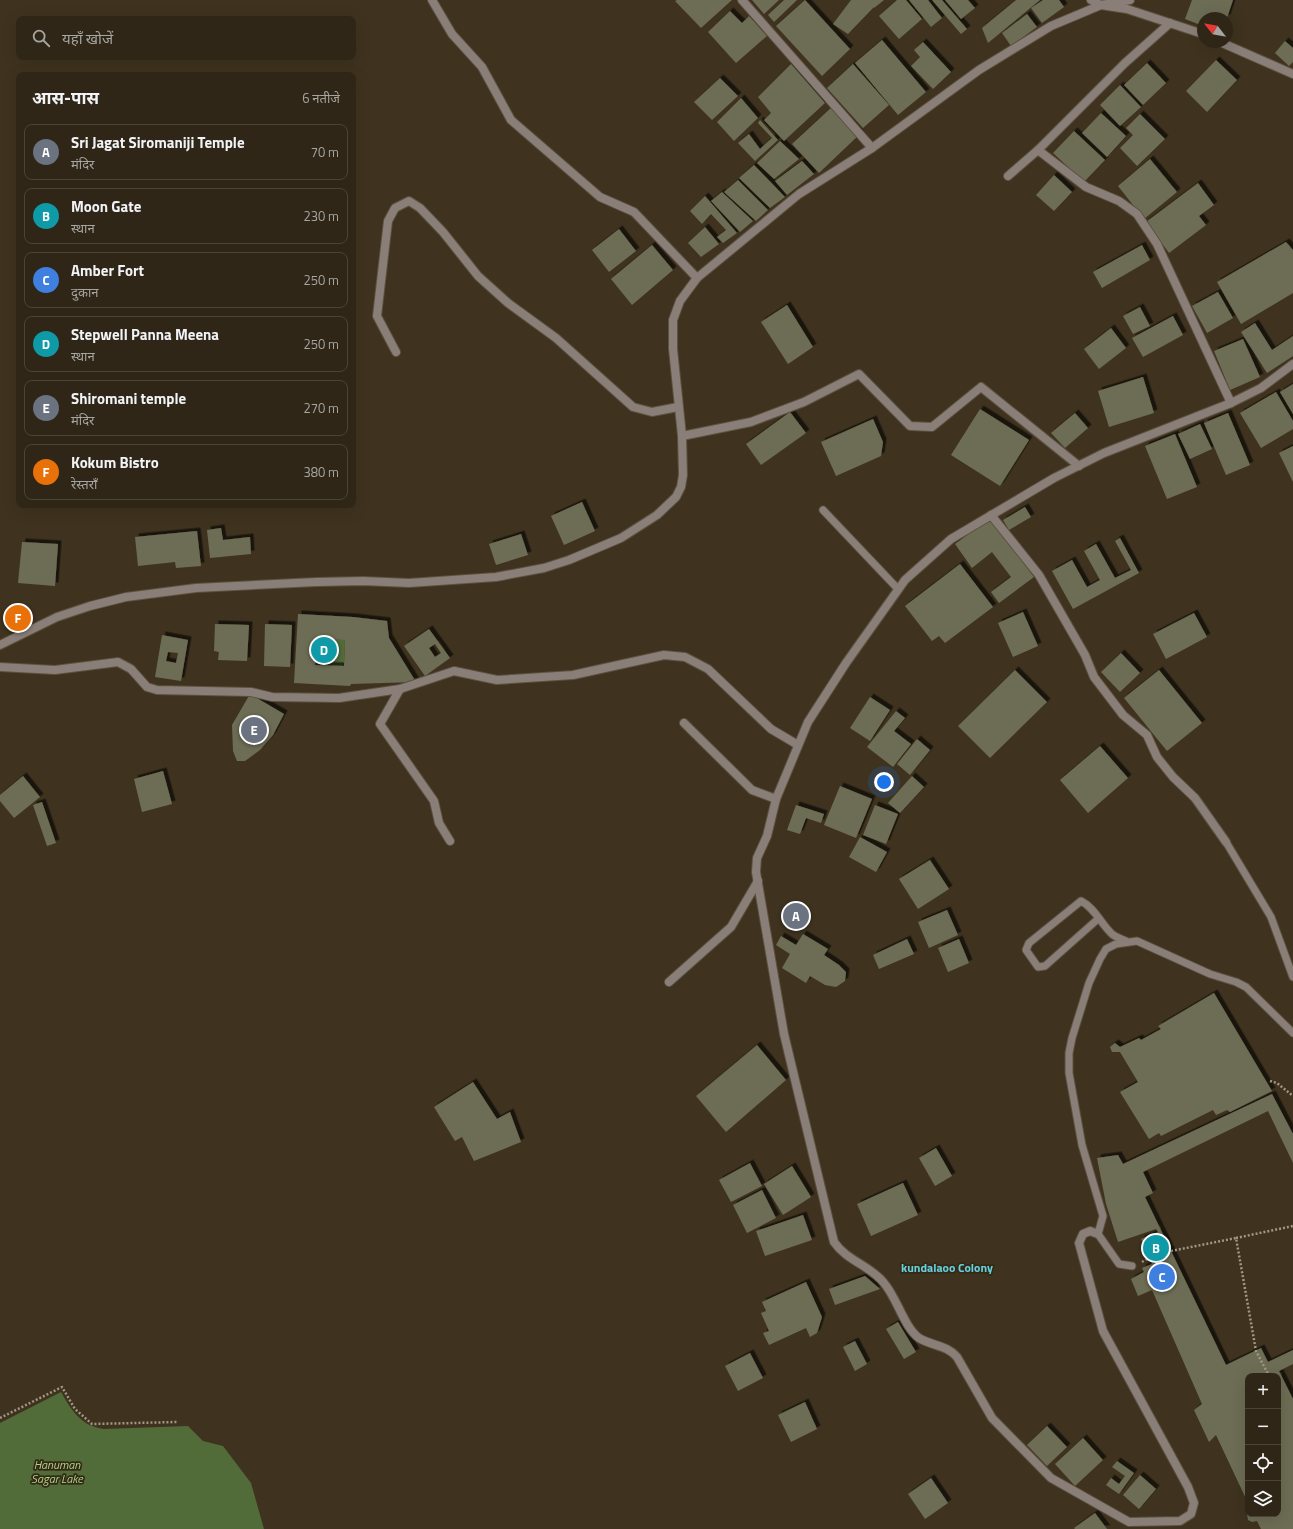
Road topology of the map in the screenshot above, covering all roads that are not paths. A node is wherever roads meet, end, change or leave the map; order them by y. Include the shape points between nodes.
1 (432, 0) edge
2 (742, 0) edge
3 (1091, 0) edge
4 (1130, 0) edge
5 (1101, 5) junction
6 (1170, 23) junction
7 (1197, 32) edge
8 (1233, 48) edge
9 (1293, 74) edge
10 (872, 148) junction
11 (1038, 150) junction
12 (1008, 176) dead end
13 (697, 278) junction
14 (396, 352) dead end
15 (1293, 364) edge
16 (1231, 403) junction
17 (678, 406) junction
18 (682, 436) junction
19 (1079, 466) junction
20 (823, 510) dead end
21 (990, 516) junction
22 (898, 589) junction
23 (0, 645) edge
24 (0, 667) edge
25 (400, 689) junction
26 (684, 723) dead end
27 (798, 745) junction
28 (776, 799) junction
29 (450, 841) dead end
30 (1226, 842) joint
31 (758, 881) junction
32 (1099, 918) junction
33 (1126, 941) junction
34 (1293, 977) edge
35 (669, 982) dead end
36 (1293, 1033) edge
37 (1098, 1234) junction
38 (1132, 1266) dead end

1 - 13 street via 452,34 482,67 512,120 600,197 634,212
2 - 10 street
3 - 5 street
4 - 5 street
5 - 6 street via 1127,9
5 - 10 street via 1051,26 979,70
6 - 7 street
6 - 11 street
8 - 9 street
10 - 13 street via 799,194
11 - 12 street
11 - 16 street via 1086,187 1119,201 1137,214 1157,244
13 - 17 street via 680,301 673,320
14 - 17 street via 377,316 388,221 395,208 408,201 420,208 443,232 478,276 508,303 556,338 633,407 652,412
15 - 16 street via 1261,388
16 - 19 street via 1104,453
17 - 18 street
18 - 19 street via 751,422 804,402 859,374 910,426 932,427 981,388
18 - 23 street via 682,487 668,506 622,538 569,560 530,571 472,580 409,583 316,582 196,588 126,597 57,617
19 - 21 street
20 - 22 lane
21 - 22 street via 951,539
21 - 30 street via 1039,575 1085,655 1094,677 1123,715 1147,735 1157,757 1195,798
22 - 27 street via 808,722
24 - 25 street via 55,670 118,662 130,669 147,687 165,692 251,692 272,696 339,698
25 - 27 street via 454,671 497,680 573,675 664,655 685,657 708,669 771,729
25 - 29 street via 380,724 434,801 439,823
26 - 28 street via 752,790
27 - 28 street
28 - 31 street via 767,836 757,858
30 - 34 lane via 1271,917
31 - 35 street via 731,927
31 - 37 street via 784,1034 834,1242 848,1257 875,1274 884,1283 913,1332 920,1338 951,1350 992,1418 1051,1478 1129,1522 1180,1521 1191,1514 1194,1503 1188,1487 1103,1331 1079,1243 1083,1234 1090,1231
32 - 32 lane via 1088,904 1081,901 1029,943 1026,950 1028,955 1038,967 1045,966
32 - 33 lane via 1112,935
33 - 36 lane via 1137,941 1210,974 1246,987
33 - 37 lane via 1106,949 1100,958 1085,994 1069,1053 1069,1073 1082,1146 1103,1216
37 - 38 lane via 1119,1264

